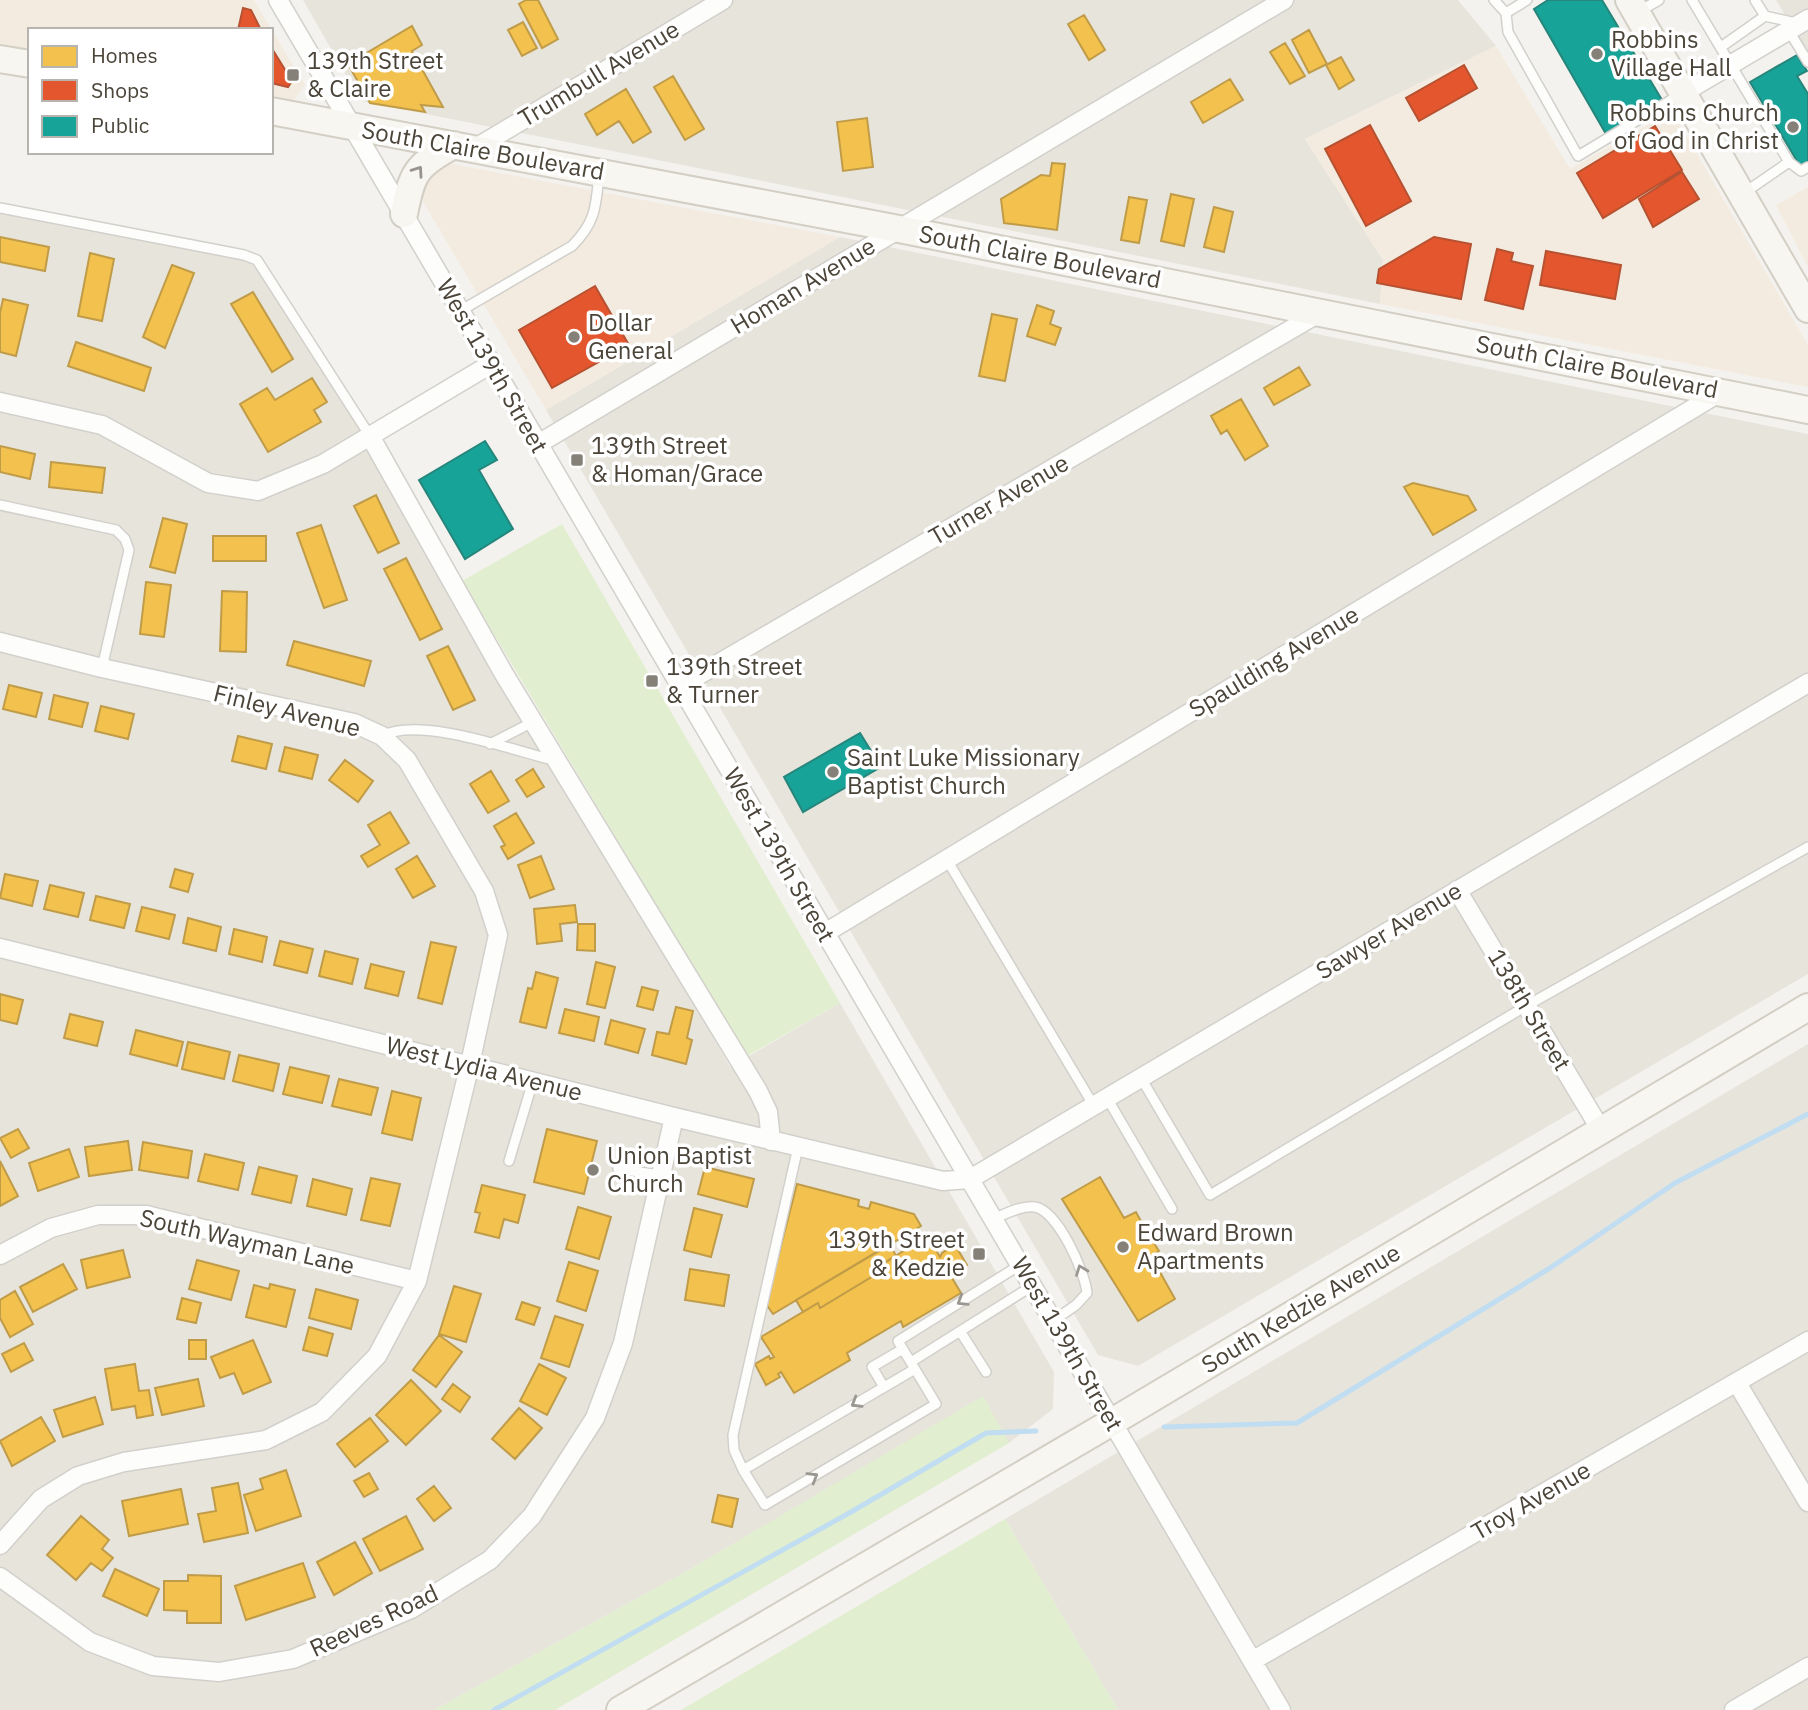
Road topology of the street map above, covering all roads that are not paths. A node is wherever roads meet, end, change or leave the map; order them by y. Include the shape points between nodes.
1 (278, 0) edge
2 (723, 0) edge
3 (1284, 0) edge
4 (1494, 0) edge
5 (1527, 0) edge
6 (1659, 0) edge
7 (1692, 0) edge
8 (1755, 0) edge
9 (1632, 6) edge
10 (1507, 13) junction
11 (1765, 16) junction
12 (1799, 25) edge
13 (1721, 47) junction
14 (0, 59) edge
15 (1808, 62) edge
16 (28, 64) edge
17 (1731, 64) junction
18 (1683, 93) junction
19 (273, 111) edge
20 (352, 127) junction
21 (464, 147) junction
22 (1789, 162) junction
23 (1808, 167) edge
24 (600, 172) junction
25 (1742, 194) junction
26 (0, 208) edge
27 (404, 214) junction
28 (899, 229) junction
29 (1808, 309) edge
30 (460, 311) junction
31 (1319, 313) junction
32 (491, 364) junction
33 (1722, 391) junction
34 (0, 402) edge
35 (1808, 410) edge
36 (370, 436) junction
37 (538, 444) junction
38 (0, 505) edge
39 (0, 642) edge
40 (102, 668) junction
41 (1808, 682) edge
42 (680, 687) junction
43 (533, 722) junction
44 (382, 736) junction
45 (489, 744) junction
46 (557, 761) junction
47 (1808, 847) edge
48 (947, 860) junction
49 (1457, 890) junction
50 (825, 933) junction
51 (0, 948) edge
52 (1527, 1006) junction
53 (1808, 1007) edge
54 (470, 1064) junction
55 (1141, 1078) junction
56 (533, 1081) junction
57 (1101, 1102) junction
58 (674, 1117) junction
59 (1601, 1130) junction
60 (771, 1141) junction
61 (798, 1147) junction
62 (509, 1161) dead end
63 (618, 1169) dead end
64 (661, 1175) junction
65 (970, 1179) junction
66 (1172, 1209) dead end
67 (993, 1219) junction
68 (0, 1255) edge
69 (1020, 1265) junction
70 (417, 1281) junction
71 (1032, 1286) junction
72 (1053, 1321) junction
73 (960, 1331) junction
74 (1808, 1341) edge
75 (901, 1345) junction
76 (913, 1365) junction
77 (986, 1373) dead end
78 (1737, 1383) junction
79 (884, 1387) junction
80 (1112, 1422) junction
81 (743, 1470) junction
82 (1808, 1502) edge
83 (0, 1545) edge
84 (0, 1577) edge
85 (1252, 1661) junction
86 (1808, 1667) edge
87 (620, 1710) edge
88 (1281, 1710) edge
89 (1734, 1710) edge

1 - 20 street, West 139th Street
2 - 21 street, Trumbull Avenue
3 - 28 street, Homan Avenue
4 - 10 lane
5 - 10 lane
6 - 9 lane
7 - 13 lane
8 - 11 lane
9 - 18 main road
10 - 18 lane via 1508,32 1578,156
11 - 12 lane
11 - 13 lane
12 - 15 lane
12 - 17 street
13 - 17 lane
14 - 16 main road
17 - 18 street
17 - 22 lane
18 - 25 main road
19 - 20 main road, South Claire Boulevard
20 - 21 main road, South Claire Boulevard
20 - 27 street, West 139th Street
21 - 24 main road, South Claire Boulevard
27 -> 21 main road via 412,176 421,164
22 - 23 lane via 1801,171
22 - 25 lane
24 - 28 main road, South Claire Boulevard
24 - 30 lane via 595,214 588,230 572,246
25 - 29 main road
26 - 36 lane via 257,260
27 - 30 street, West 139th Street
28 - 31 main road, South Claire Boulevard
28 - 37 street, Homan Avenue
30 - 32 street, West 139th Street
31 - 33 main road, South Claire Boulevard
31 - 42 street, Turner Avenue
32 - 36 street
32 - 37 street, West 139th Street
33 - 35 main road, South Claire Boulevard
33 - 48 street, Spaulding Avenue
34 - 36 street via 102,425 208,483 258,491 323,464
36 - 43 street
37 - 42 street, West 139th Street
38 - 40 lane via 116,530 125,539 129,550
39 - 40 street, Finley Avenue
40 - 44 street, Finley Avenue via 354,723
41 - 49 street, Sawyer Avenue
42 - 50 street, West 139th Street
43 - 45 lane
43 - 46 street
44 - 45 lane via 410,727
44 - 54 street, Finley Avenue via 415,774 484,891 495,920 497,948
45 - 46 lane
46 - 60 street via 758,1091 768,1112
47 - 52 lane
48 - 50 street, Spaulding Avenue
48 - 57 lane
49 - 52 street, 138th Street
49 - 55 street, Sawyer Avenue
50 - 65 street, West 139th Street
51 - 54 street, West Lydia Avenue
52 - 55 lane via 1210,1195
52 - 59 street, 138th Street
53 - 59 main road, South Kedzie Avenue
54 - 56 street, West Lydia Avenue
54 - 70 street, Finley Avenue
55 - 57 street, Sawyer Avenue
56 - 58 street, West Lydia Avenue
56 - 62 lane
57 - 65 street, Sawyer Avenue
57 - 66 lane
58 - 60 street, West Lydia Avenue
58 - 64 street, Reeves Road
59 - 80 main road, South Kedzie Avenue
60 - 61 street, West Lydia Avenue
61 - 65 street, West Lydia Avenue via 943,1181
61 - 81 lane via 733,1435
63 - 64 lane
64 - 84 street, Reeves Road via 623,1343 595,1418 532,1516 506,1543 489,1560 411,1609 293,1659 219,1672 153,1666 90,1642
65 - 67 street, West 139th Street
67 - 69 street, West 139th Street
72 -> 67 lane via 1087,1293 1077,1259 1048,1213 1034,1207
68 - 70 street, South Wayman Lane via 62,1225 98,1215 146,1215
69 - 71 street, West 139th Street
69 -> 75 lane
70 - 83 street, Finley Avenue via 377,1356 322,1412 266,1440 124,1462 78,1476 41,1499
71 - 72 street, West 139th Street
71 - 73 lane
72 - 80 street, West 139th Street
73 - 76 lane
73 - 77 lane
74 - 78 street, Troy Avenue
75 - 76 lane
75 - 79 lane via 872,1367
76 - 79 lane
81 -> 76 lane via 765,1505 936,1404
78 - 82 street
78 - 85 street, Troy Avenue
79 -> 81 lane
80 - 85 street, West 139th Street
80 - 87 main road, South Kedzie Avenue
85 - 88 street, West 139th Street
86 - 89 street

